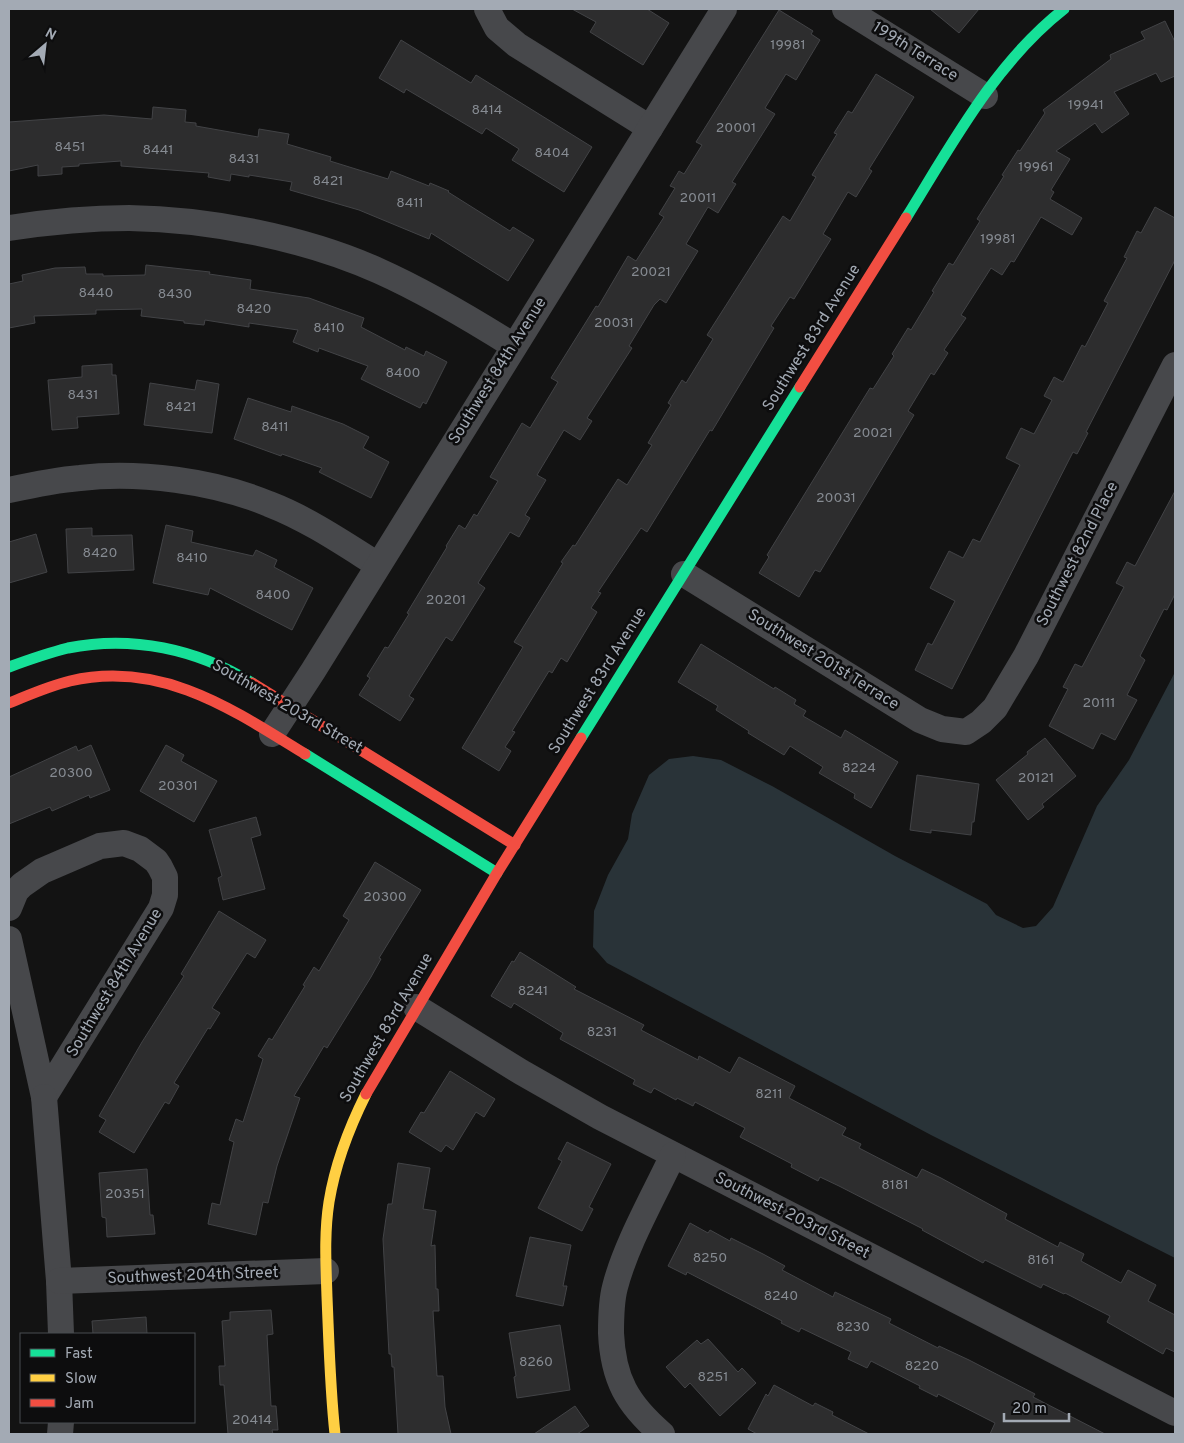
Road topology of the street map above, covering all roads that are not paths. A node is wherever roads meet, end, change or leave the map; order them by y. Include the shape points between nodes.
1 (487, 9) edge
2 (724, 9) edge
3 (845, 9) edge
4 (1064, 9) edge
5 (985, 96) junction
6 (650, 128) junction
7 (9, 228) edge
8 (514, 346) junction
9 (1175, 365) edge
10 (9, 490) edge
11 (378, 565) junction
12 (684, 574) junction
13 (9, 667) edge
14 (9, 704) edge
15 (290, 706) junction
16 (966, 732) joint
17 (272, 734) junction
18 (515, 845) junction
19 (497, 873) junction
20 (9, 908) edge
21 (9, 939) edge
22 (416, 1007) junction
23 (44, 1097) junction
24 (673, 1155) junction
25 (326, 1270) junction
26 (59, 1281) junction
27 (61, 1333) edge
28 (1175, 1413) edge
29 (335, 1434) edge
30 (662, 1434) edge

1 - 6 street via 496,28 517,45
2 - 6 street, Southwest 84th Avenue
3 - 5 street, 199th Terrace
4 - 5 street, Southwest 83rd Avenue via 1025,45
5 - 12 street, Southwest 83rd Avenue
6 - 8 street, Southwest 84th Avenue
7 - 8 street via 108,218 149,219 196,223 276,238 333,253 378,270 457,311
8 - 11 street, Southwest 84th Avenue
9 - 16 street, Southwest 82nd Place via 1026,656 995,708
10 - 11 street via 113,476 198,484 270,504
11 - 15 street, Southwest 84th Avenue
12 - 16 street, Southwest 201st Terrace via 920,720 950,731
12 - 18 street, Southwest 83rd Avenue
13 - 15 street, Southwest 203rd Street via 82,644 117,642 158,646 221,665
14 - 17 street, Southwest 203rd Street via 47,688 81,679 142,678 183,686 219,702
15 - 17 street, Southwest 84th Avenue
15 - 18 street, Southwest 203rd Street
17 - 19 street, Southwest 203rd Street
18 - 19 street, Southwest 83rd Avenue
19 - 22 street, Southwest 83rd Avenue
20 - 23 street, Southwest 84th Avenue via 16,891 28,879 100,846 124,843 140,849 156,861 165,876 161,908
21 - 23 street
22 - 24 street, Southwest 203rd Street via 572,1102
22 - 25 street, Southwest 83rd Avenue via 372,1081 347,1141 327,1218
23 - 26 street
24 - 28 street, Southwest 203rd Street
24 - 30 street via 626,1254 614,1290 611,1318 612,1351 619,1380 627,1396
25 - 26 street, Southwest 204th Street
25 - 29 street, Southwest 83rd Avenue
26 - 27 street

